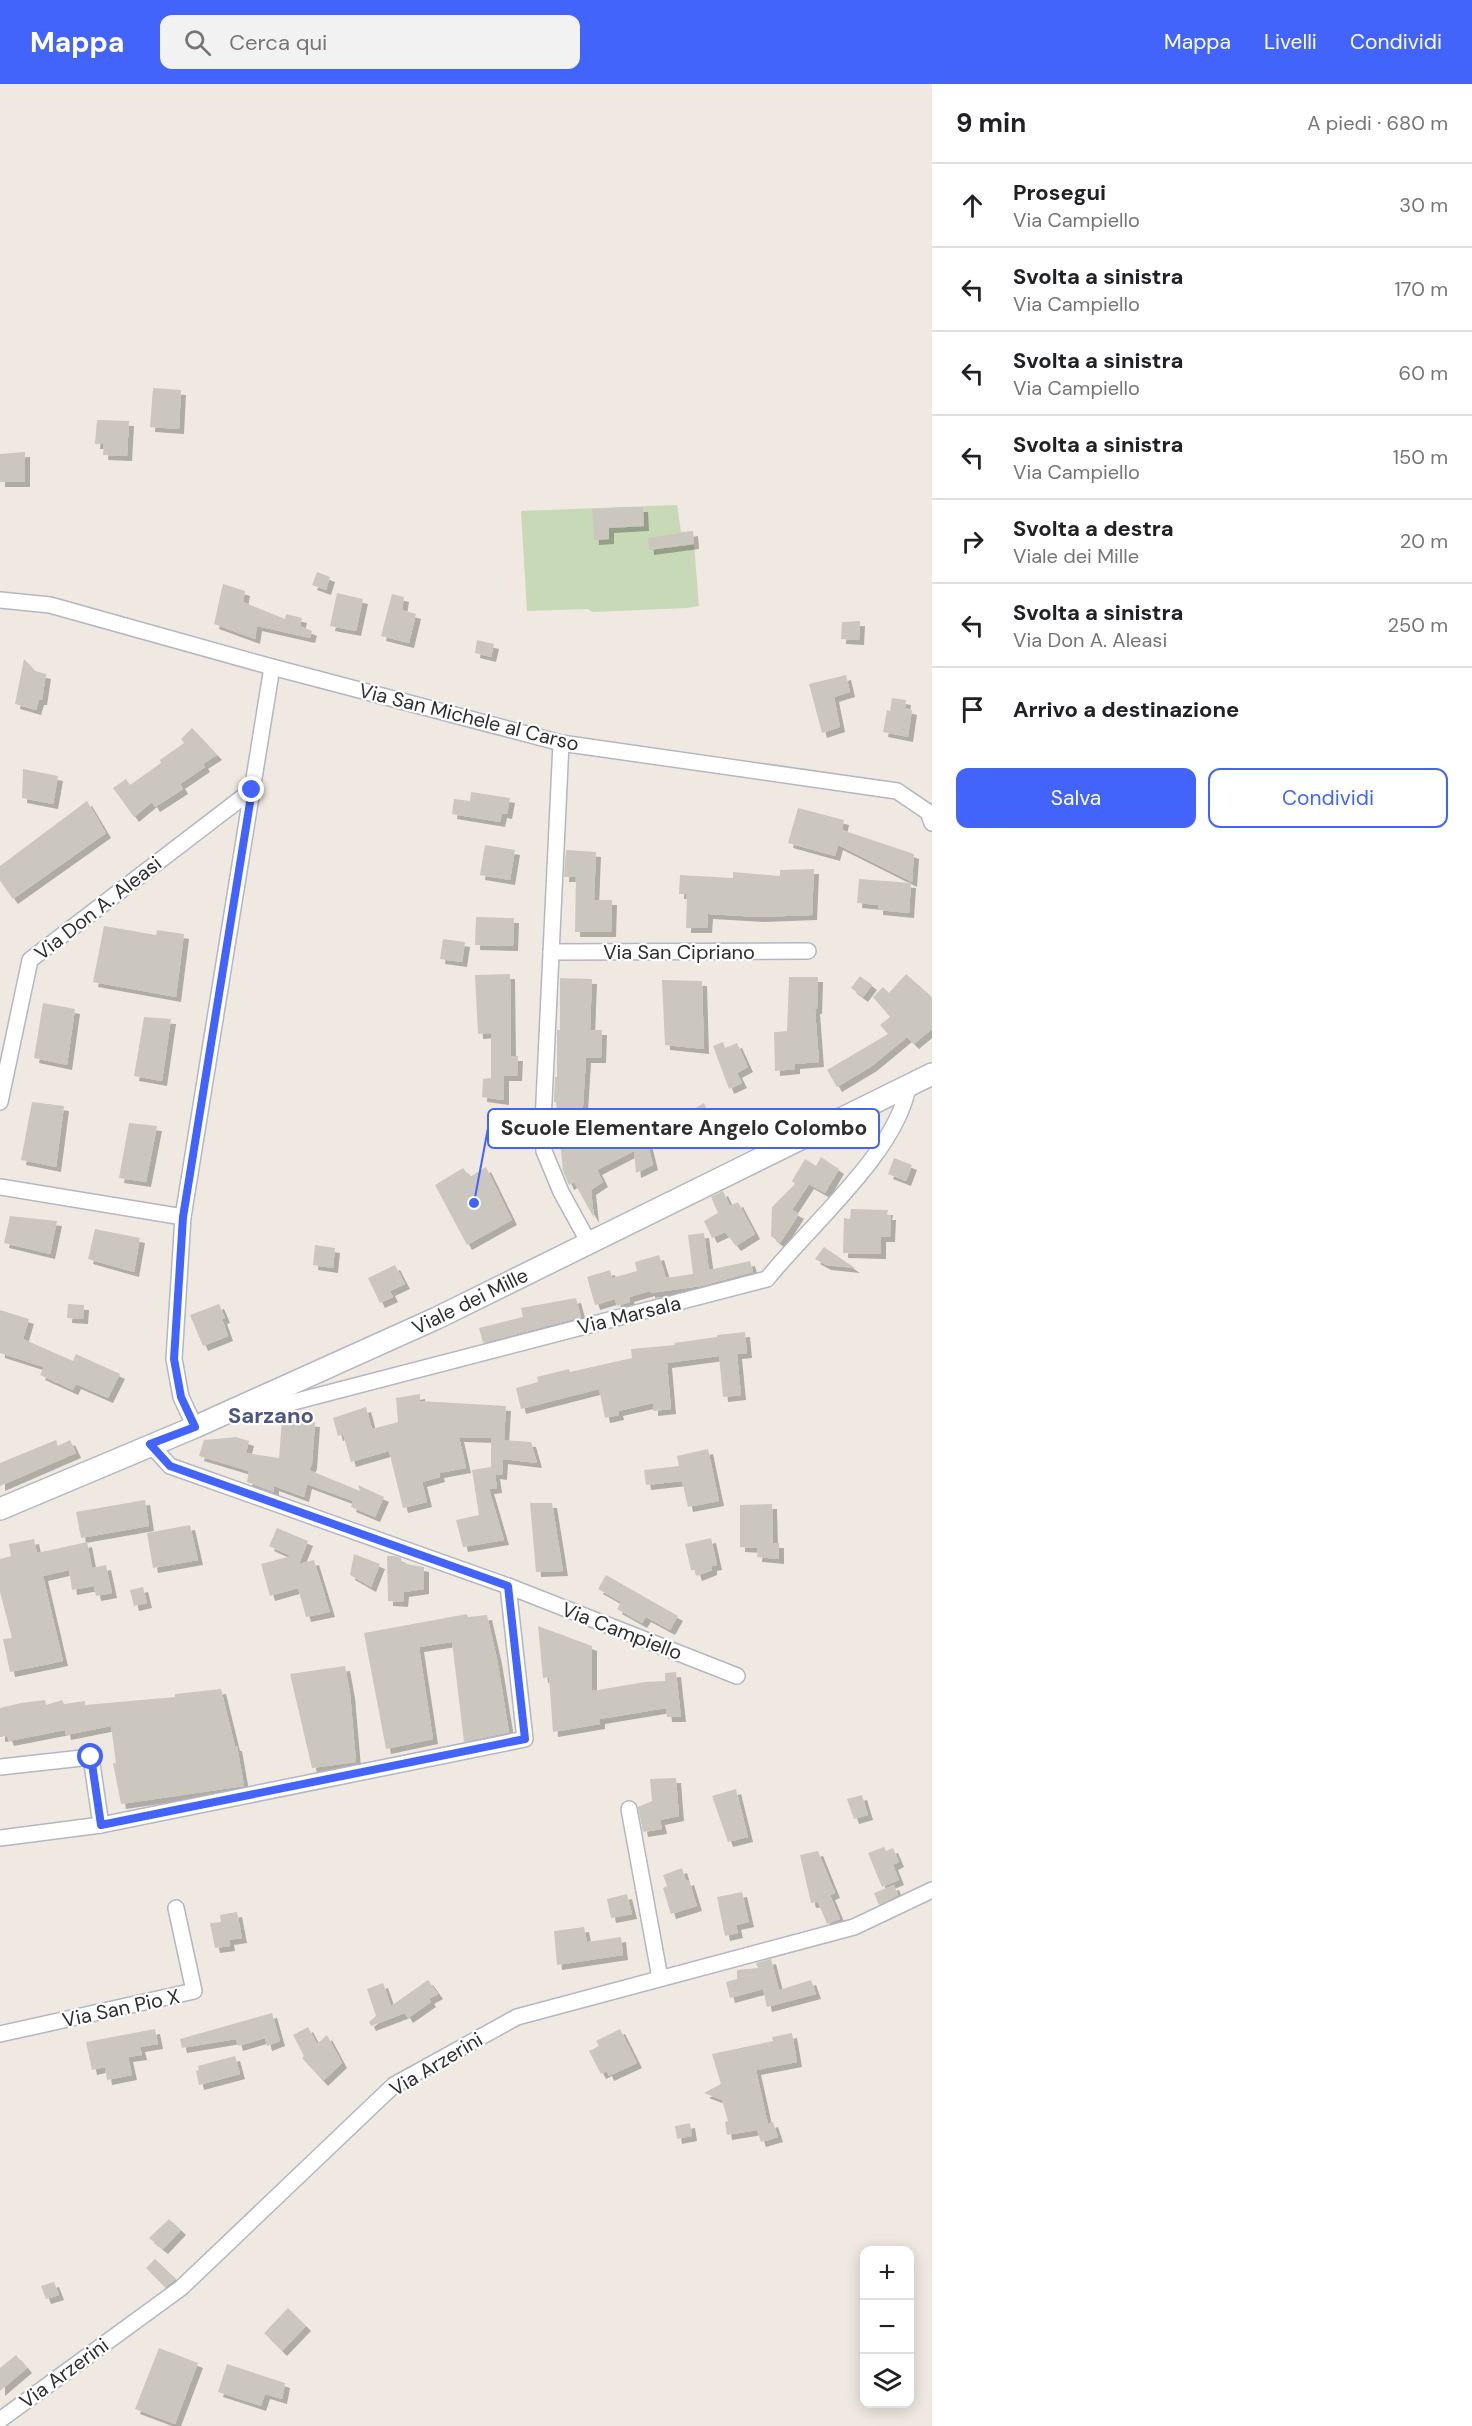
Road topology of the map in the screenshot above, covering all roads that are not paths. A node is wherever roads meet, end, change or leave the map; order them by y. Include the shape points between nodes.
1 (0, 600) edge
2 (272, 667) junction
3 (561, 743) junction
4 (252, 790) junction
5 (930, 815) edge
6 (808, 951) dead end
7 (551, 952) junction
8 (932, 1074) edge
9 (908, 1086) junction
10 (0, 1102) edge
11 (0, 1187) edge
12 (183, 1217) junction
13 (589, 1242) junction
14 (257, 1400) junction
15 (195, 1427) junction
16 (150, 1444) junction
17 (0, 1509) edge
18 (508, 1586) junction
19 (736, 1676) dead end
20 (0, 1767) edge
21 (629, 1809) dead end
22 (101, 1825) junction
23 (0, 1838) edge
24 (932, 1890) edge
25 (176, 1908) dead end
26 (660, 1978) junction
27 (0, 2034) edge
28 (0, 2420) edge

1 - 2 street, Via San Michele al Carso via 50,604
2 - 3 street, Via San Michele al Carso
2 - 4 street
3 - 5 street, Via San Michele al Carso via 897,791
3 - 7 street
4 - 10 street, Via Don A. Aleasi via 30,960
4 - 12 street
6 - 7 street, Via San Cipriano
7 - 13 street via 544,1151
8 - 9 main road, Viale dei Mille
9 - 13 main road, Viale dei Mille
9 - 14 street, Via Marsala via 899,1117 866,1168 767,1279 278,1406
11 - 12 street
12 - 15 street via 174,1359 181,1397
13 - 14 main road, Viale dei Mille via 437,1318
14 - 15 main road, Viale dei Mille
15 - 16 main road, Viale dei Mille
16 - 17 main road, Viale dei Mille
16 - 18 street, Via Campiello via 170,1466
18 - 19 street, Via Campiello
18 - 22 street via 525,1739
20 - 22 street via 91,1757
21 - 26 street
22 - 23 street
24 - 26 street, Via Arzerini via 854,1927
25 - 27 street, Via San Pio X via 194,1991
26 - 28 street, Via Arzerini via 517,2017 394,2085 181,2288

